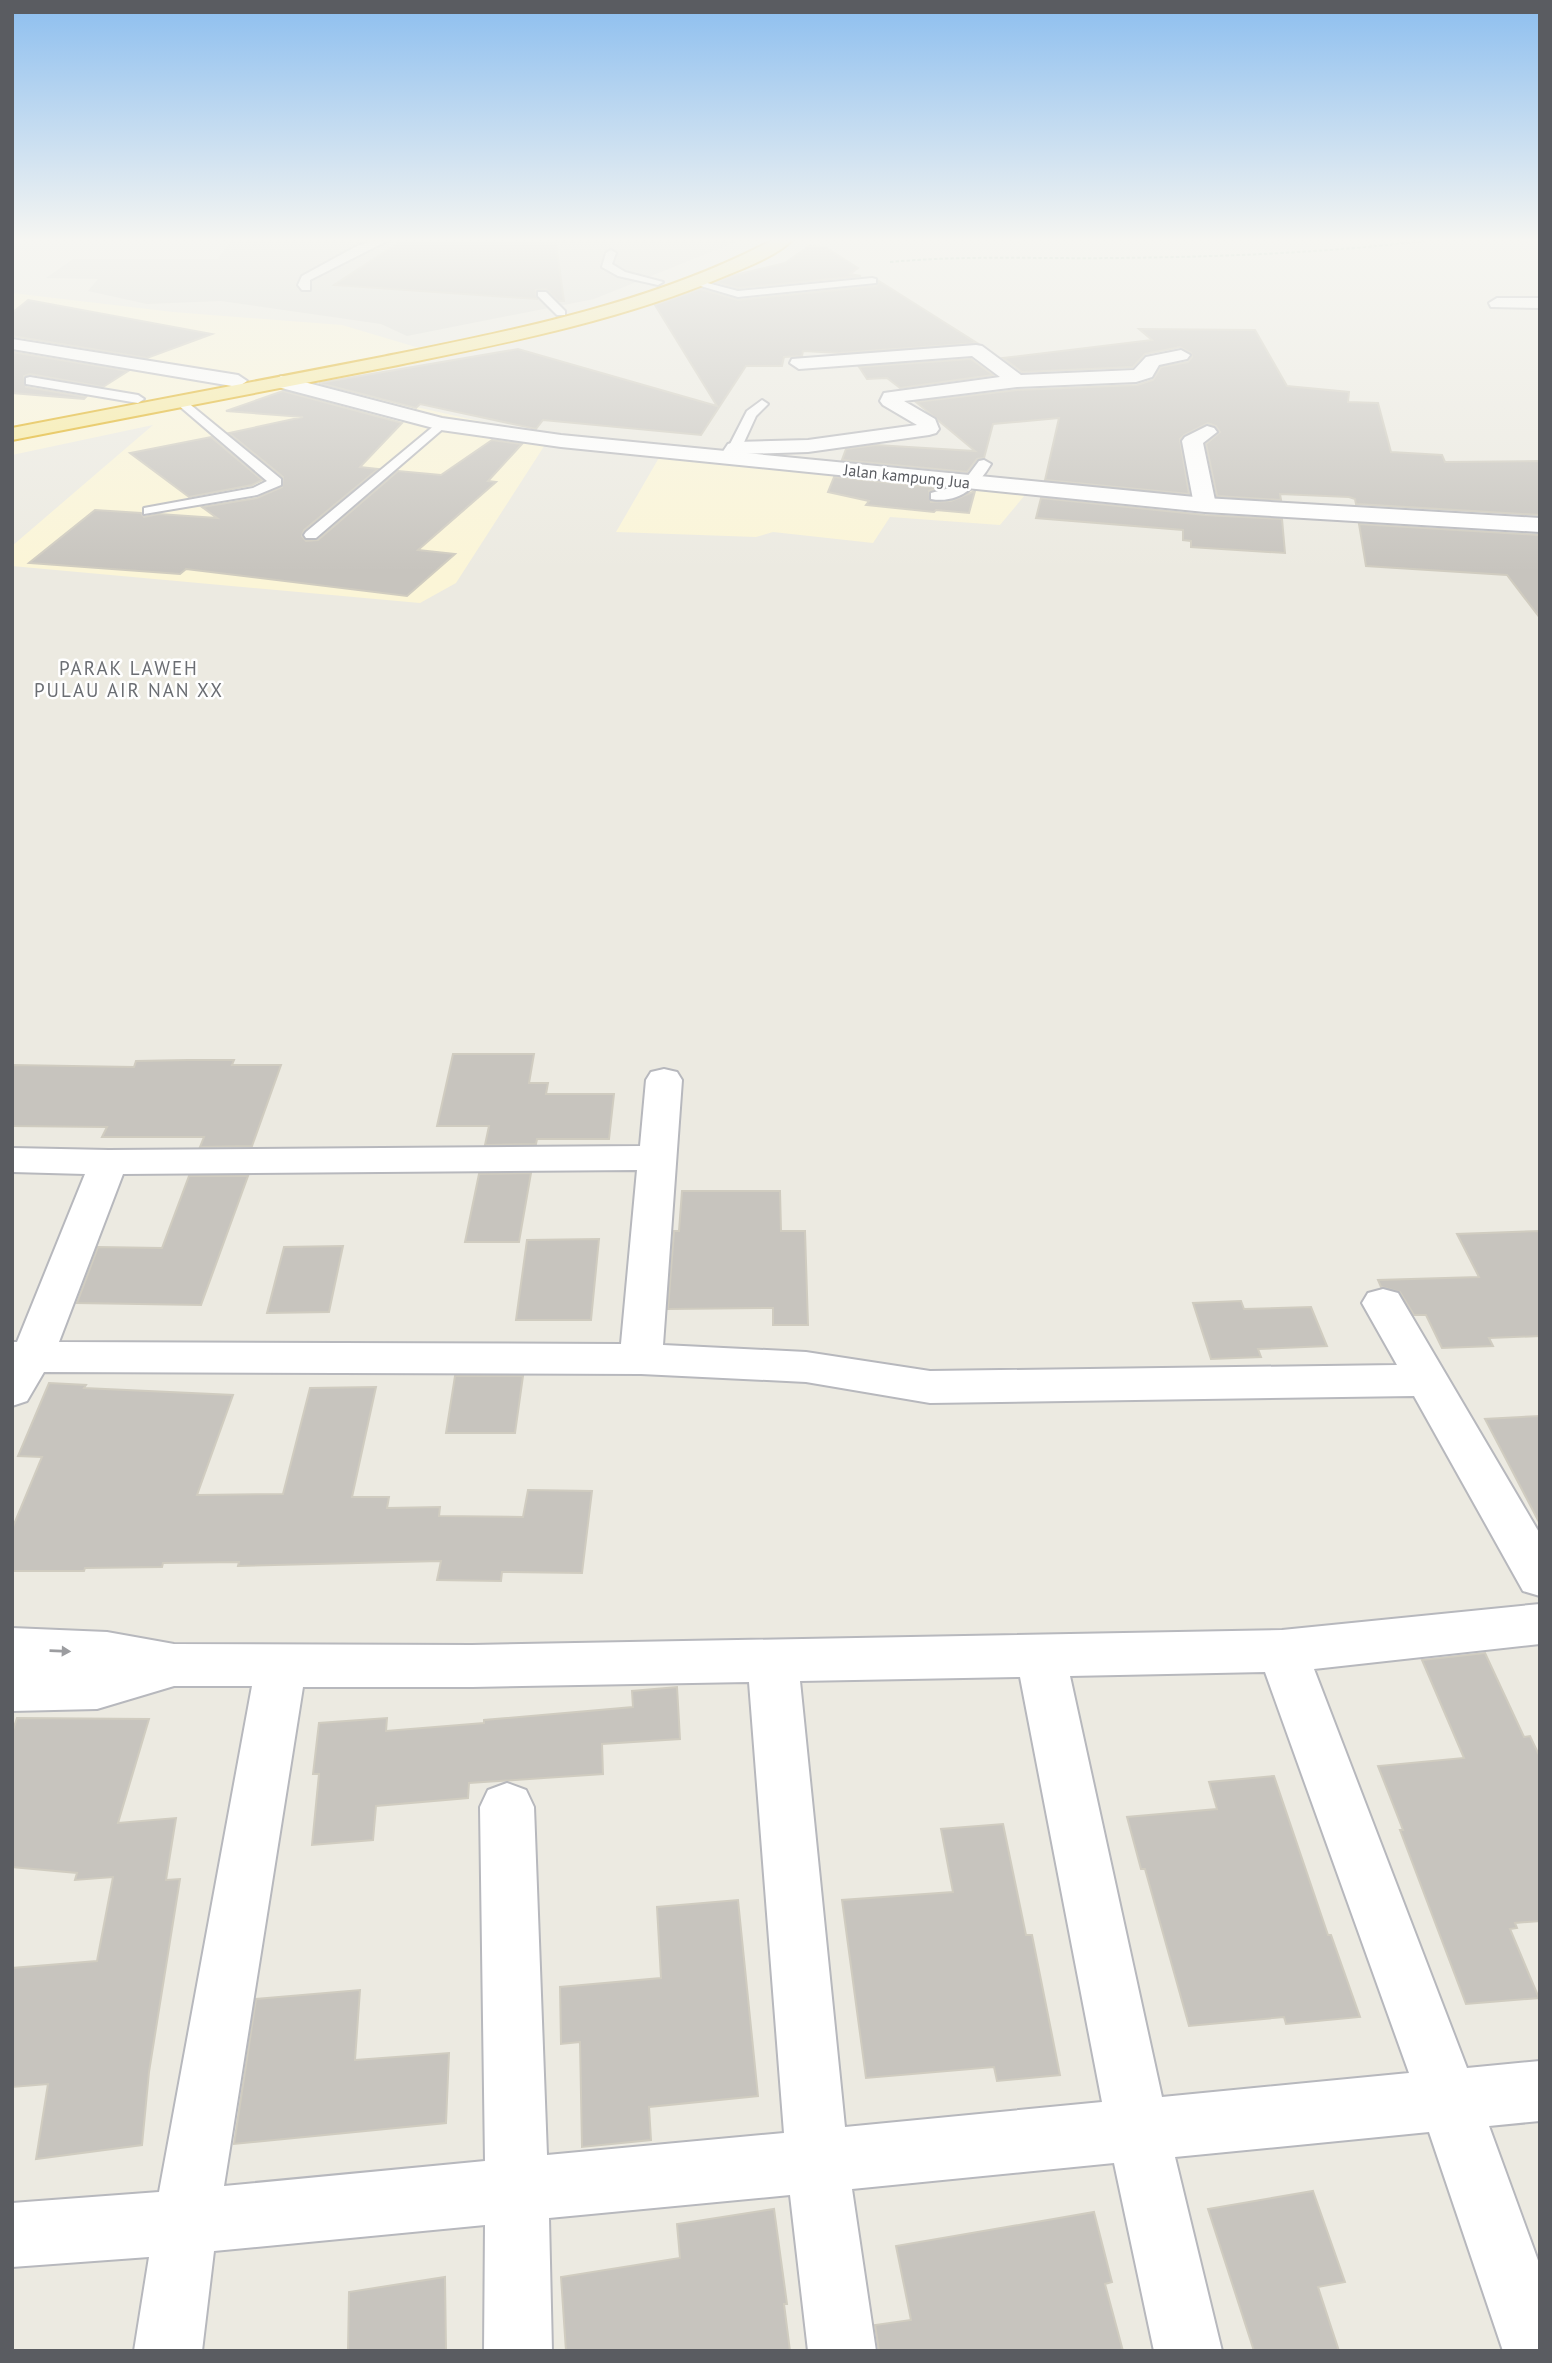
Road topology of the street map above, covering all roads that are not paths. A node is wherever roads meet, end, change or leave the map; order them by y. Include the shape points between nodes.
1 (56, 351) edge
2 (392, 351) edge
3 (436, 351) edge
4 (959, 351) edge
5 (978, 351) edge
6 (1181, 355) dead end
7 (799, 363) dead end
8 (1105, 378) junction
9 (30, 381) dead end
10 (238, 381) junction
11 (1017, 381) junction
12 (281, 382) junction
13 (1044, 393) dead end
14 (138, 398) junction
15 (181, 401) junction
16 (762, 404) dead end
17 (12, 423) edge
18 (441, 424) junction
19 (1207, 432) dead end
20 (12, 434) edge
21 (733, 452) junction
22 (984, 464) dead end
23 (974, 483) junction
24 (936, 496) dead end
25 (1205, 505) junction
26 (149, 512) dead end
27 (1540, 525) edge
28 (311, 535) dead end
29 (664, 1080) dead end
30 (658, 1158) junction
31 (12, 1160) edge
32 (109, 1162) junction
33 (1383, 1303) dead end
34 (641, 1359) junction
35 (19, 1368) edge
36 (1427, 1380) junction
37 (1540, 1577) edge
38 (1540, 1624) edge
39 (12, 1649) edge
40 (1282, 1651) junction
41 (1041, 1656) junction
42 (773, 1661) junction
43 (174, 1665) junction
44 (281, 1665) junction
45 (12, 1689) edge
46 (507, 1807) dead end
47 (1540, 2091) edge
48 (1450, 2100) junction
49 (1138, 2130) junction
50 (817, 2161) junction
51 (517, 2190) junction
52 (186, 2222) junction
53 (12, 2235) edge
54 (168, 2351) edge
55 (518, 2351) edge
56 (842, 2351) edge
57 (1188, 2351) edge
58 (1537, 2351) edge

1 - 10 street
2 - 10 highway
3 - 12 highway
4 - 7 street
5 - 11 street
6 - 8 street via 1153,362 1142,375
8 - 11 street
8 - 13 street via 1100,385
9 - 14 lane
10 - 14 highway
11 - 21 street via 891,397 898,407 928,423 929,429 923,431
12 - 15 highway
12 - 18 street, Jalan kampung Jua
14 - 17 highway
15 - 20 highway
15 - 26 lane via 276,482 257,492
16 - 21 lane via 751,414
18 - 21 street, Jalan kampung Jua via 561,441
18 - 28 lane
19 - 25 street via 1192,441
21 - 23 street, Jalan kampung Jua
22 - 23 lane
23 - 24 lane via 962,492
23 - 25 street, Jalan kampung Jua
25 - 27 street, Jalan kampung Jua
29 - 30 street
30 - 32 street
30 - 34 street
31 - 32 street
32 - 35 street
33 - 36 street
34 - 35 street
34 - 36 street via 806,1367 930,1387
36 - 37 street
38 - 40 street
39 -> 43 street via 107,1653
40 - 41 street
40 - 48 street
41 - 42 street
41 - 49 street
42 - 44 street
42 - 50 street
43 - 44 street
43 - 45 street via 97,1687
44 - 52 street
46 - 51 street
47 - 48 street
48 - 49 street
48 - 58 street
49 - 50 street
49 - 57 street
50 - 51 street
50 - 56 street
51 - 52 street
51 - 55 street
52 - 53 street
52 - 54 street

